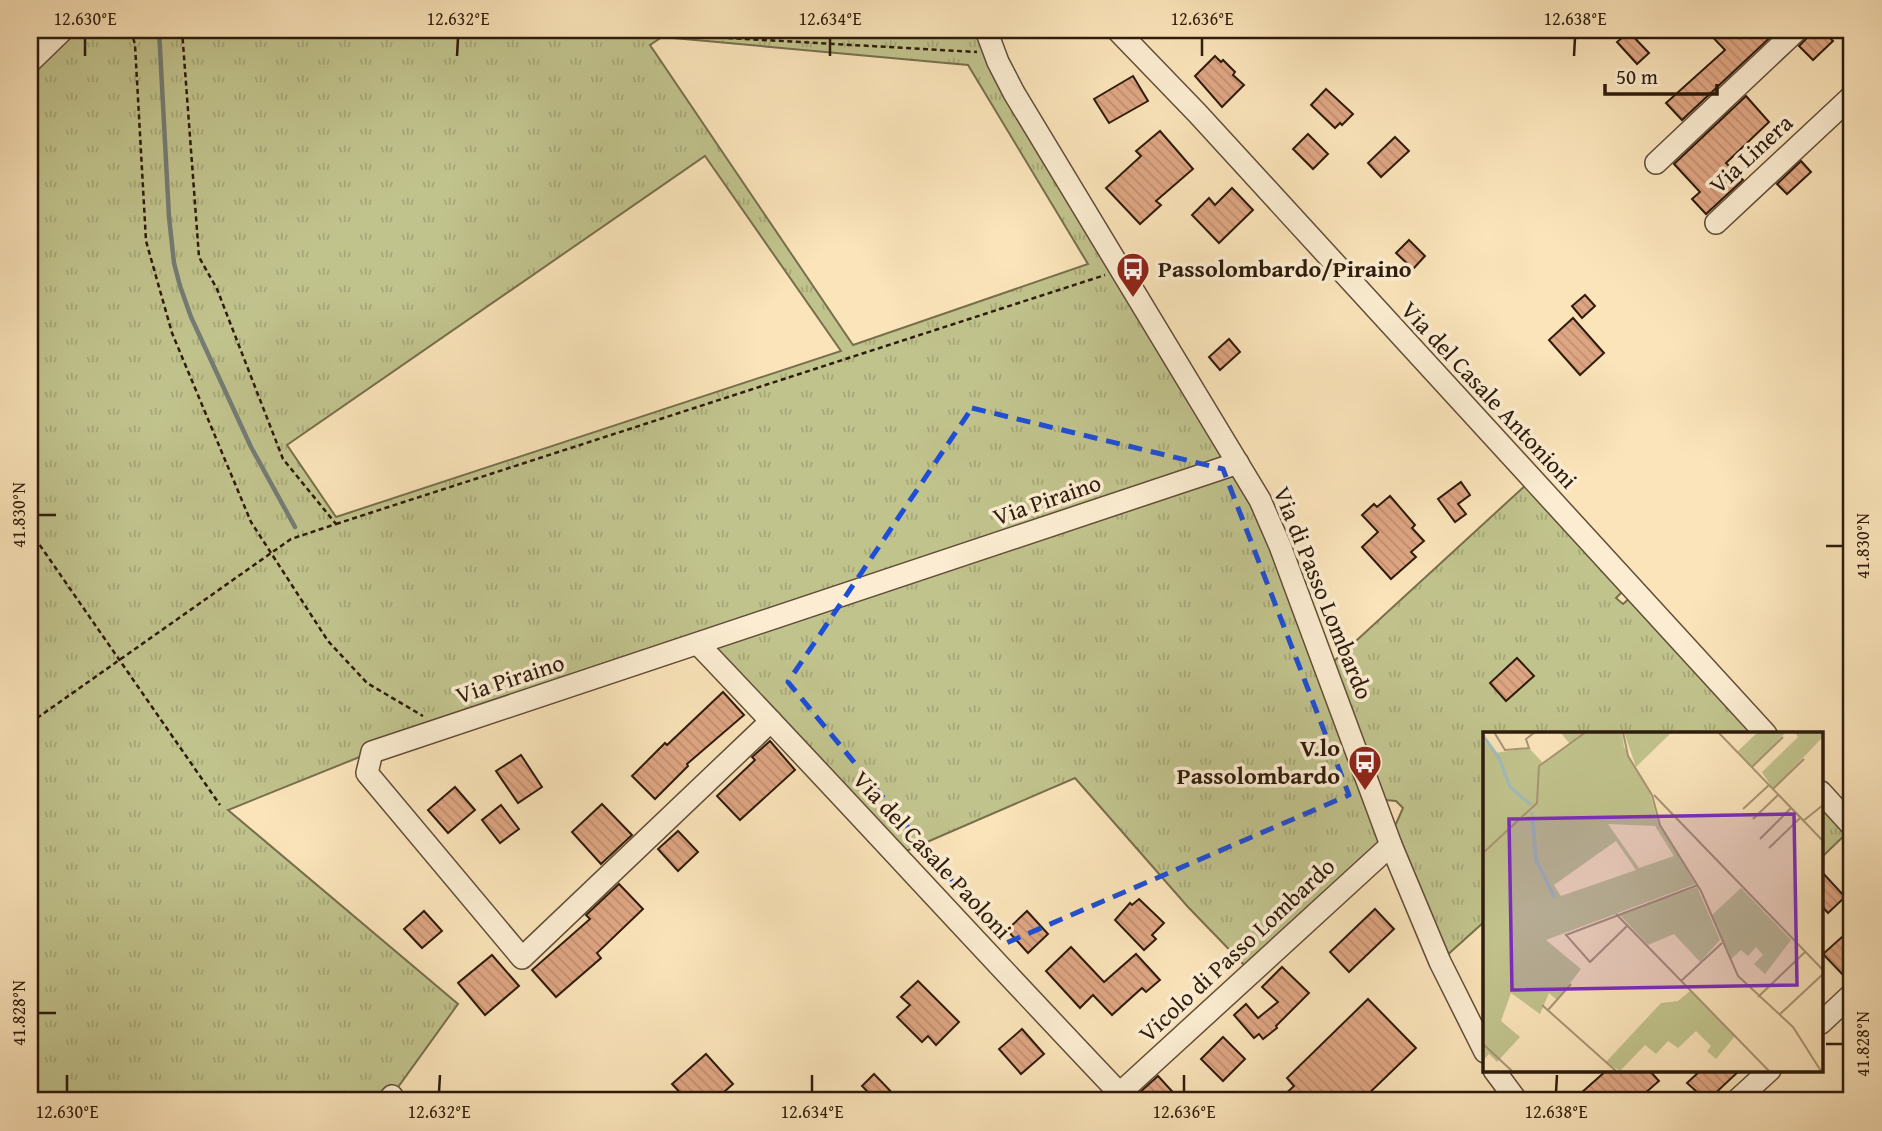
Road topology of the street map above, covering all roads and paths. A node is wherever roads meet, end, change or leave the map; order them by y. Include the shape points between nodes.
1 (63, 30) edge
2 (131, 30) edge
3 (182, 30) edge
4 (652, 30) edge
5 (986, 30) edge
6 (1117, 30) edge
7 (1797, 30) edge
8 (994, 53) junction
9 (30, 62) edge
10 (1852, 96) edge
11 (1656, 163) dead end
12 (1716, 223) dead end
13 (1122, 269) junction
14 (1238, 463) junction
15 (336, 524) junction
16 (30, 531) edge
17 (270, 554) junction
18 (699, 645) junction
19 (119, 660) junction
20 (771, 721) junction
21 (30, 723) edge
22 (439, 730) junction
23 (1764, 732) edge
24 (1822, 793) edge
25 (220, 804) dead end
26 (1852, 826) edge
27 (1391, 845) junction
28 (1852, 994) edge
29 (1822, 1022) edge
30 (1483, 1048) edge
31 (1495, 1072) edge
32 (1768, 1072) edge
33 (1123, 1097) edge
34 (1517, 1101) edge
35 (1736, 1101) edge

1 - 9 street
2 - 17 path via 146,241 172,333 251,522
3 - 15 path via 199,257 217,289 283,459
4 - 8 path
5 - 8 street, Via di Passo Lombardo
6 - 23 street, Via del Casale Antonioni
7 - 11 street
8 - 13 street, Via di Passo Lombardo
10 - 12 street, Via Linera
13 - 14 street, Via di Passo Lombardo
13 - 15 path
14 - 18 street, Via Piraino
14 - 27 street, Via di Passo Lombardo via 1280,546
15 - 17 path via 290,539
16 - 19 path
17 - 19 path
17 - 22 path via 328,641 367,683 425,716
18 - 20 street, Via del Casale Paoloni
18 - 22 street, Via Piraino
19 - 21 path
19 - 25 path
20 - 22 street, Via Piraino via 522,958 368,774 372,752
20 - 33 street, Via del Casale Paoloni
24 - 26 street
27 - 30 street, Via di Passo Lombardo via 1440,962
27 - 33 street, Vicolo di Passo Lombardo
28 - 29 street
31 - 34 street
32 - 35 street

